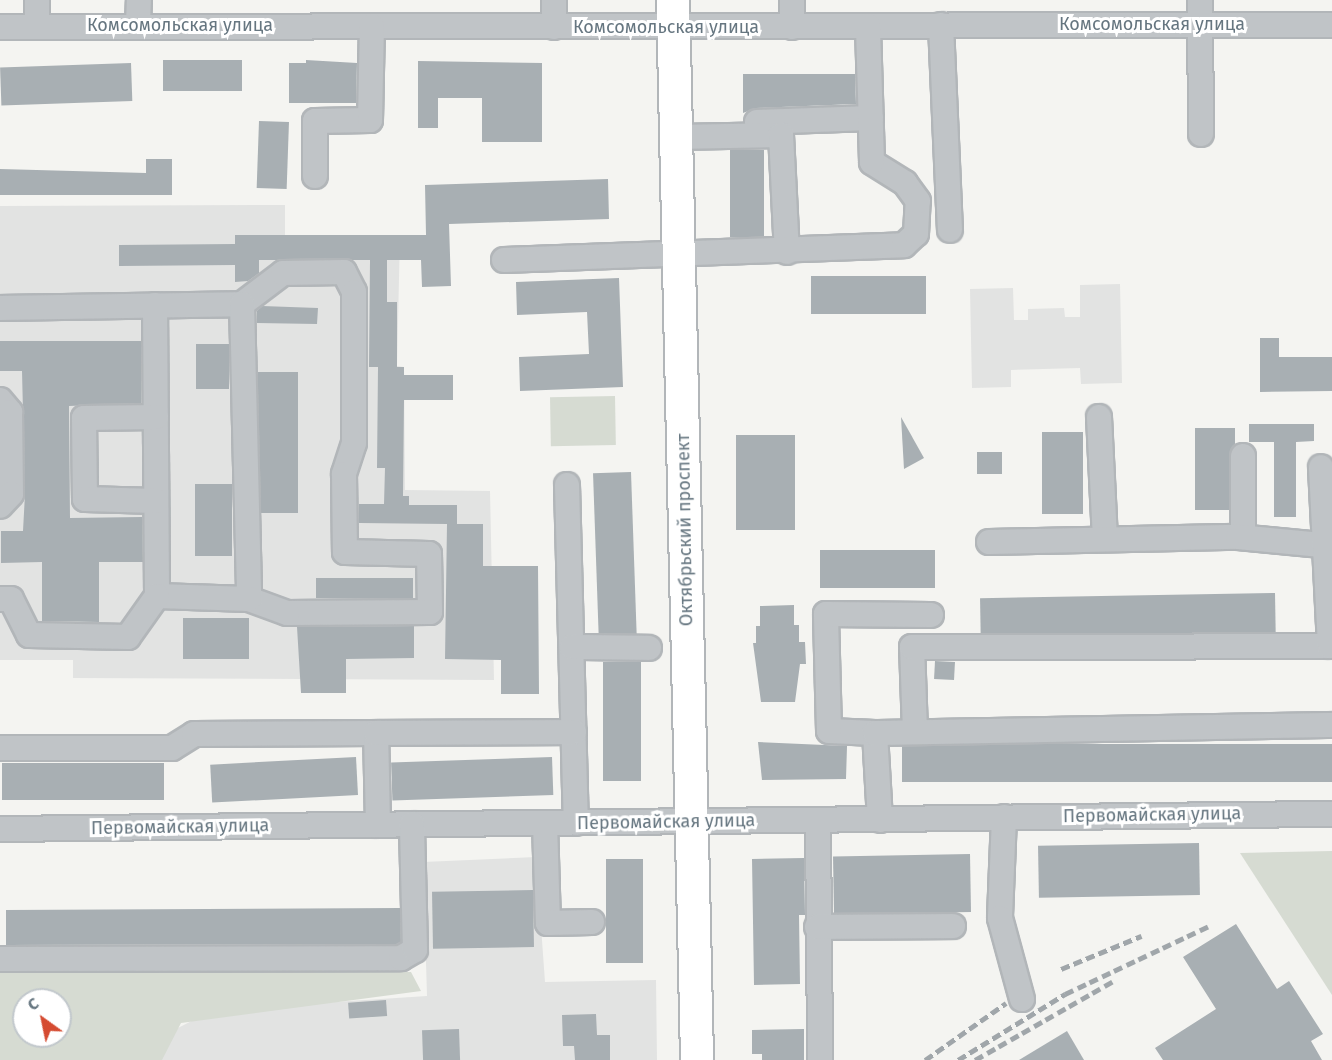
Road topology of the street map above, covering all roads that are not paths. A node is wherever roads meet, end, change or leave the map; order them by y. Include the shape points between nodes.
1 (37, 0) edge
2 (139, 0) edge
3 (554, 0) edge
4 (792, 0) edge
5 (1201, 12) edge
6 (673, 14) edge
7 (138, 25) junction
8 (941, 25) junction
9 (1332, 25) edge
10 (37, 26) junction
11 (372, 26) junction
12 (868, 26) junction
13 (0, 27) edge
14 (554, 27) junction
15 (792, 27) junction
16 (871, 118) junction
17 (749, 122) dead end
18 (1200, 134) dead end
19 (676, 137) junction
20 (315, 176) dead end
21 (950, 230) dead end
22 (787, 252) junction
23 (679, 255) junction
24 (504, 261) dead end
25 (242, 304) junction
26 (155, 305) junction
27 (0, 309) edge
28 (0, 400) edge
29 (156, 417) junction
30 (1099, 417) dead end
31 (1243, 456) dead end
32 (1321, 467) dead end
33 (567, 485) dead end
34 (156, 501) junction
35 (0, 506) edge
36 (1243, 537) junction
37 (1105, 538) junction
38 (989, 542) dead end
39 (1327, 546) edge
40 (157, 596) junction
41 (0, 599) edge
42 (249, 599) junction
43 (931, 615) dead end
44 (572, 647) junction
45 (650, 648) dead end
46 (1332, 725) edge
47 (574, 732) junction
48 (915, 732) junction
49 (376, 733) junction
50 (875, 733) junction
51 (0, 748) edge
52 (1332, 814) edge
53 (1004, 817) junction
54 (880, 820) junction
55 (692, 821) junction
56 (818, 821) junction
57 (545, 823) junction
58 (576, 823) junction
59 (378, 825) junction
60 (412, 825) junction
61 (0, 829) edge
62 (592, 922) dead end
63 (953, 926) dead end
64 (817, 927) junction
65 (0, 959) edge
66 (1022, 999) dead end
67 (698, 1060) edge
68 (820, 1060) edge

1 - 10 street
2 - 7 street
3 - 14 street
4 - 15 street
5 - 8 street, Комсомольская улица
5 - 9 street, Комсомольская улица
5 - 18 street
6 - 14 street, Комсомольская улица
6 - 15 street, Комсомольская улица
6 - 19 main road, Октябрьский проспект
7 - 10 street, Комсомольская улица
7 - 11 street, Комсомольская улица
8 - 12 street, Комсомольская улица
8 - 21 street
10 - 13 street, Комсомольская улица
11 - 14 street, Комсомольская улица
11 - 20 street via 370,120 315,122
12 - 15 street, Комсомольская улица
12 - 16 street
16 - 17 street
16 - 22 street via 872,162 905,183 918,201 916,234 904,244
19 - 22 street via 781,135
19 - 23 main road, Октябрьский проспект
22 - 23 street
23 - 24 street
23 - 55 main road, Октябрьский проспект
25 - 26 street
25 - 42 street
25 - 42 street via 283,273 344,272 354,292 354,443 344,474 345,552 429,554 430,612 287,613
26 - 27 street
26 - 29 street
28 - 35 street via 10,412 11,494
29 - 34 street
29 - 34 street via 84,418 85,499
30 - 37 street
31 - 36 street
32 - 39 street
33 - 44 street
34 - 40 street
36 - 37 street
36 - 39 street
37 - 38 street
39 - 48 street via 1330,646 912,647
40 - 41 street via 128,637 29,635 11,599
40 - 42 street
43 - 50 street via 826,614 829,731
44 - 45 street
44 - 47 street
46 - 48 street
47 - 49 street
47 - 58 street
48 - 50 street
49 - 51 street via 194,734 172,748
49 - 59 street
50 - 54 street
52 - 53 street, Первомайская улица
53 - 54 street, Первомайская улица
53 - 66 street via 1000,918
54 - 56 street, Первомайская улица
55 - 56 street, Первомайская улица
55 - 58 street, Первомайская улица
55 - 67 main road, Октябрьский проспект
56 - 64 street
57 - 58 street, Первомайская улица
57 - 60 street, Первомайская улица
57 - 62 street via 548,923
59 - 60 street, Первомайская улица
59 - 61 street, Первомайская улица
60 - 65 street via 415,950 401,958
63 - 64 street
64 - 68 street

